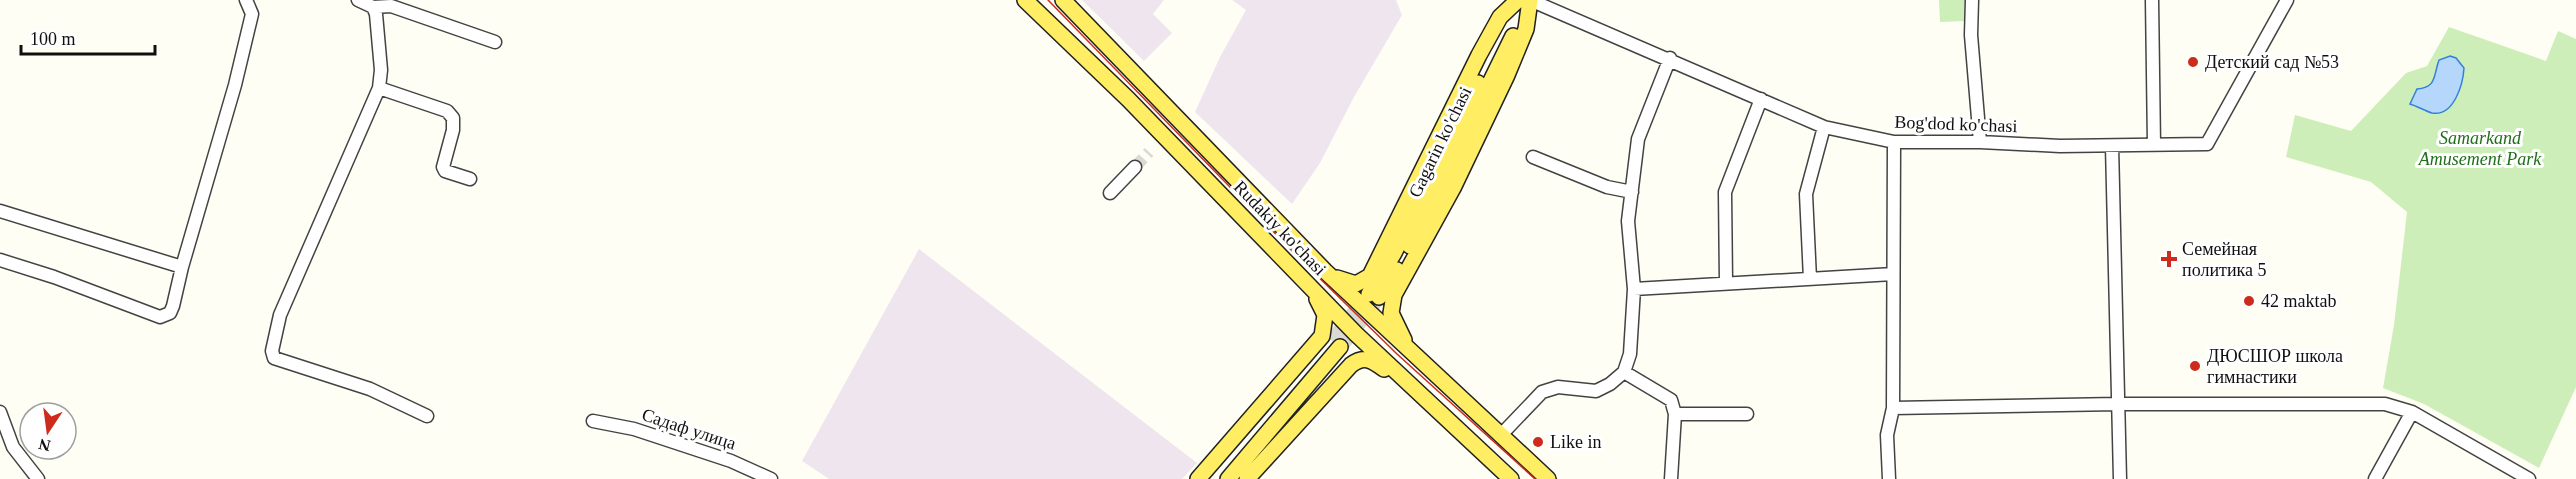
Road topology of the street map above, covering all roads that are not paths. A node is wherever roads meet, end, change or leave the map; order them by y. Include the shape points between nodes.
1 (246, 0) edge
2 (358, 0) edge
3 (1025, 0) edge
4 (1063, 0) edge
5 (1519, 0) edge
6 (1530, 0) edge
7 (1972, 0) edge
8 (2152, 0) edge
9 (2287, 0) edge
10 (373, 6) junction
11 (495, 42) dead end
12 (1670, 58) junction
13 (379, 88) junction
14 (1761, 99) junction
15 (1824, 127) junction
16 (1894, 141) junction
17 (1980, 142) junction
18 (2154, 145) junction
19 (2112, 146) junction
20 (1217, 157) junction
21 (1533, 157) dead end
22 (1135, 167) tunnel mouth
23 (1200, 173) junction
24 (470, 178) dead end
25 (1632, 192) junction
26 (1110, 193) dead end
27 (0, 211) edge
28 (0, 260) edge
29 (182, 267) junction
30 (1324, 271) junction
31 (1893, 274) junction
32 (1810, 279) junction
33 (1307, 284) junction
34 (1726, 284) junction
35 (1634, 289) junction
36 (1413, 354) junction
37 (1624, 372) junction
38 (1412, 388) junction
39 (1464, 403) junction
40 (2118, 404) junction
41 (1893, 408) junction
42 (0, 412) edge
43 (2412, 412) junction
44 (1675, 414) junction
45 (1747, 414) dead end
46 (427, 416) dead end
47 (1447, 418) junction
48 (593, 421) dead end
49 (1500, 436) junction
50 (38, 479) edge
51 (771, 479) edge
52 (1198, 479) edge
53 (1208, 479) edge
54 (1228, 479) edge
55 (1247, 479) edge
56 (1511, 479) edge
57 (1548, 479) edge
58 (1671, 479) edge
59 (1889, 479) edge
60 (2120, 479) edge
61 (2375, 479) edge
62 (2529, 479) edge

1 - 29 street via 252,14 235,85
2 - 10 street
3 - 23 main road, Rudakiy ko'chasi
4 - 20 main road, Rudakiy ko'chasi
5 - 6 main road, Gagarin ko'chasi via 1374,296 1414,241
5 - 30 main road via 1500,17 1479,55 1370,276 1351,284
6 - 12 street, Bog'dod ko'chasi
6 - 36 main road via 1526,29 1507,75 1453,189 1391,302 1392,318
7 - 17 street
8 - 18 street
9 - 18 street, Bog'dod ko'chasi via 2207,144
10 - 11 street via 391,6
10 - 13 street via 381,70
12 - 14 street, Bog'dod ko'chasi
12 - 25 street via 1638,139
13 - 24 street via 447,111 453,118 453,130 443,167
13 - 46 street via 280,315 272,351 274,358 370,389
14 - 15 street, Bog'dod ko'chasi
14 - 34 street via 1725,192
15 - 16 street, Bog'dod ko'chasi
15 - 32 street via 1806,194
16 - 17 street, Bog'dod ko'chasi
16 - 31 street
17 - 19 street, Bog'dod ko'chasi
18 - 19 street, Bog'dod ko'chasi
19 - 40 street
20 - 23 main road
20 - 30 main road, Rudakiy ko'chasi
21 - 25 street via 1607,187
22 - 26 street
23 - 33 main road, Rudakiy ko'chasi
25 - 35 street via 1628,221
27 - 29 street
28 - 29 street via 160,317 170,313
30 - 36 main road, Rudakiy ko'chasi
31 - 32 street
31 - 41 street
32 - 34 street
33 - 38 main road, Rudakiy ko'chasi
33 - 52 main road via 1325,315 1322,336
34 - 35 street
35 - 37 street via 1630,354
36 - 39 main road, Rudakiy ko'chasi
37 - 44 street via 1671,400
37 - 49 street via 1596,391 1558,387 1542,392
38 - 47 main road, Rudakiy ko'chasi
38 - 55 main road via 1370,359 1357,361
39 - 47 main road
39 - 49 main road, Rudakiy ko'chasi
40 - 41 street
40 - 43 street via 2338,402 2385,404
40 - 60 street
41 - 59 street via 1887,435
42 - 50 street via 13,447
43 - 61 street
43 - 62 street
44 - 45 street
44 - 58 street
47 - 56 main road, Rudakiy ko'chasi
48 - 51 street, Садаф улица via 645,432
49 - 57 main road, Rudakiy ko'chasi
53 - 54 main road via 1336,344

